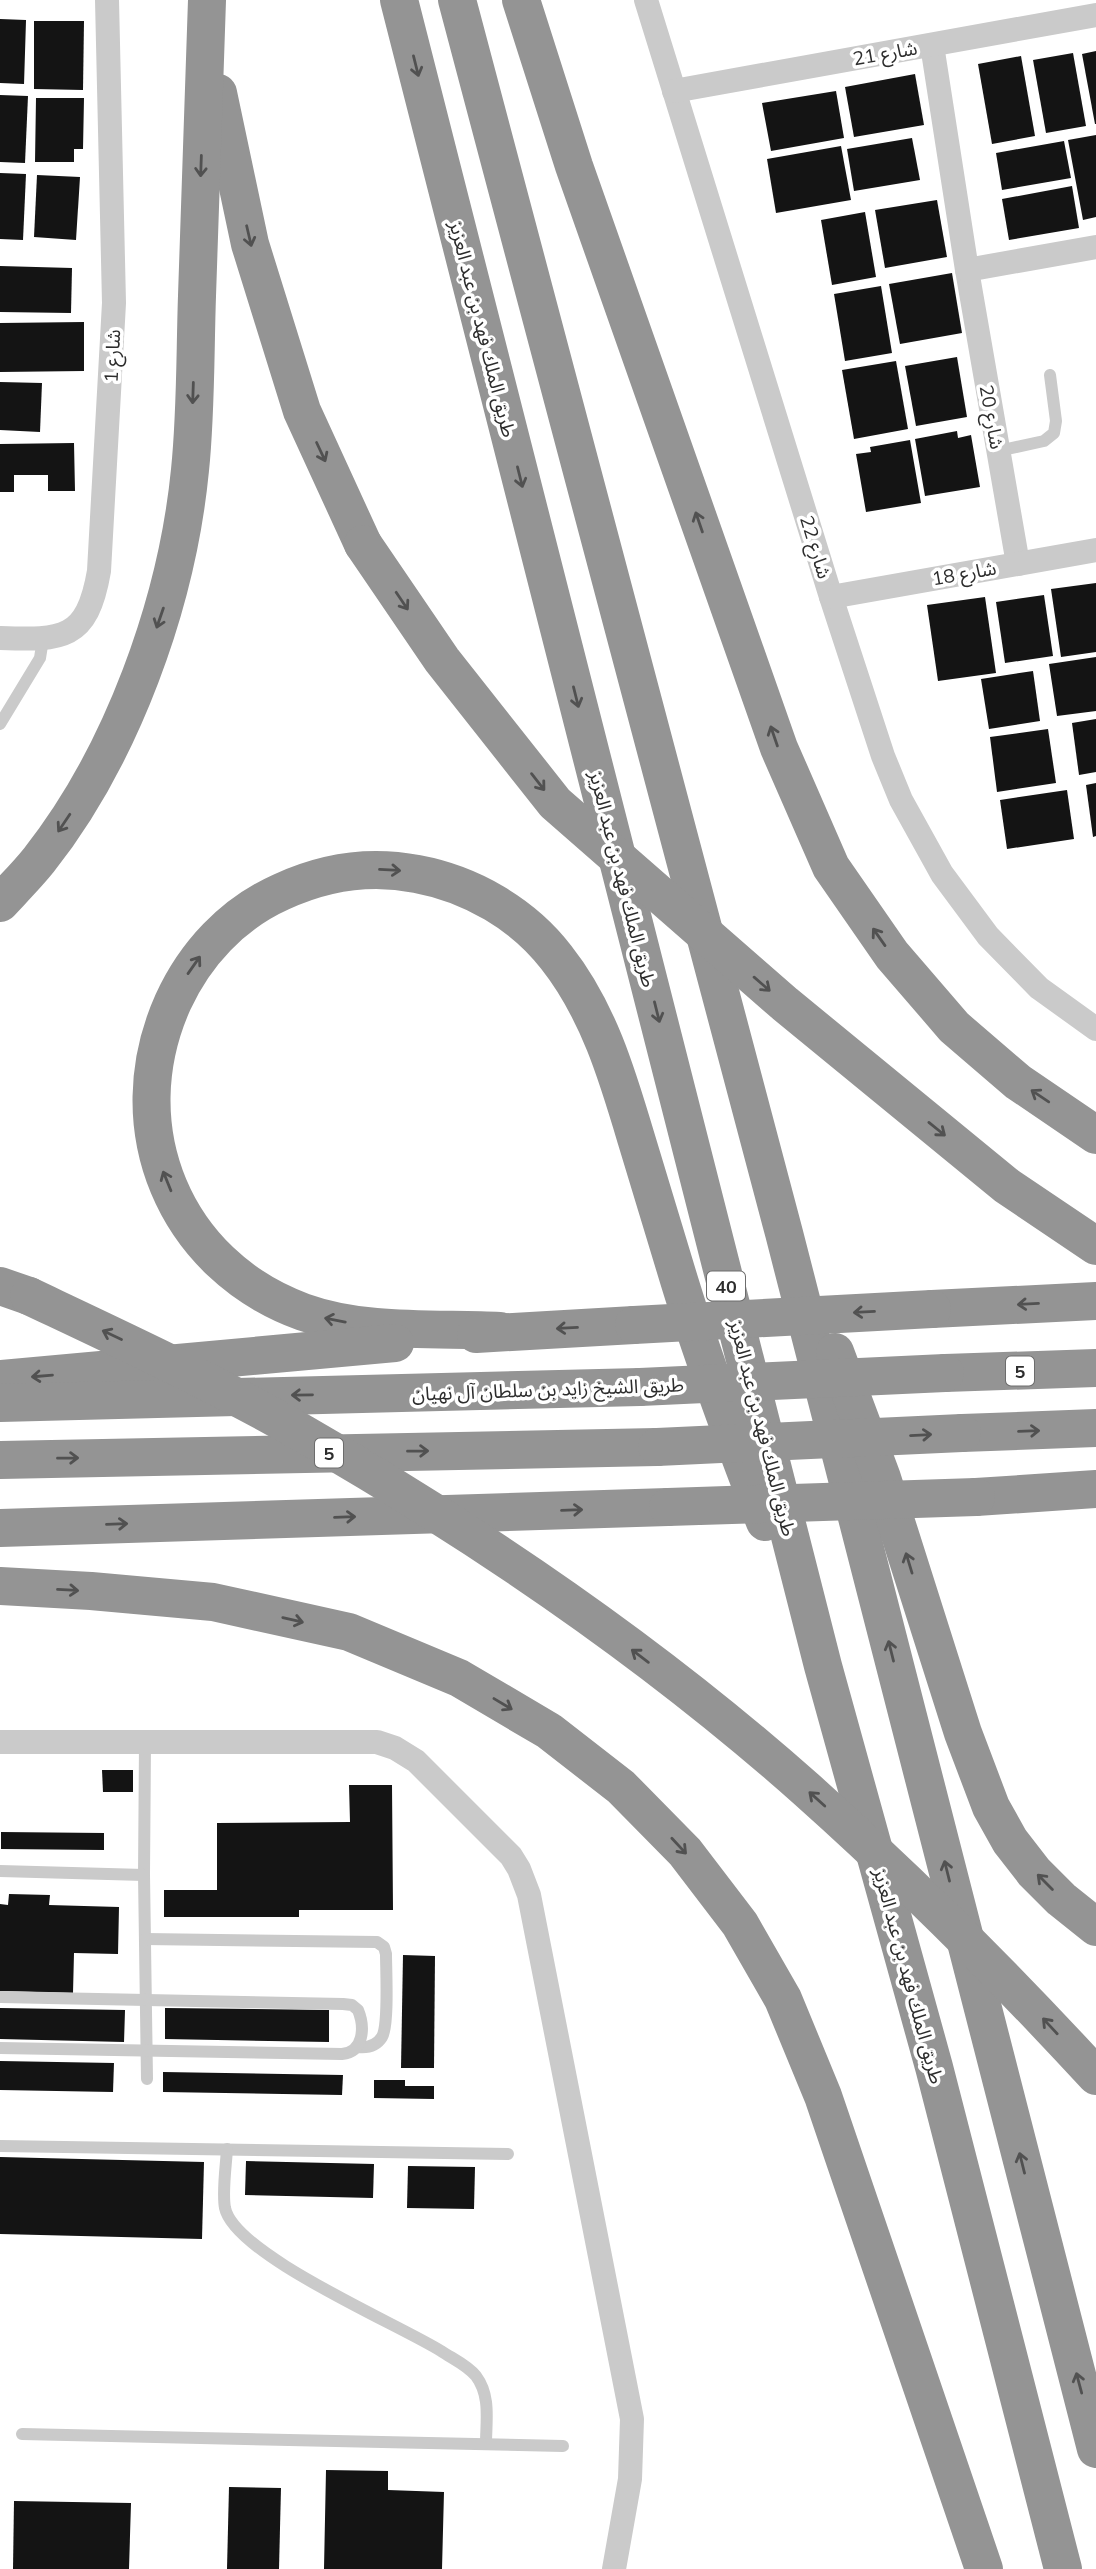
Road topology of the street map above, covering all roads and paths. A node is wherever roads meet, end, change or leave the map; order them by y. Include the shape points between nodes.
1 (107, 0) edge
2 (210, 0) edge
3 (399, 0) edge
4 (457, 0) edge
5 (521, 0) edge
6 (646, 0) edge
7 (1096, 15) edge
8 (932, 45) junction
9 (674, 91) junction
10 (1096, 247) edge
11 (967, 270) junction
12 (1050, 375) dead end
13 (998, 451) junction
14 (1096, 550) edge
15 (1018, 564) junction
16 (831, 597) junction
17 (0, 638) edge
18 (43, 639) junction
19 (0, 724) edge
20 (0, 903) edge
21 (1096, 1029) edge
22 (1096, 1135) edge
23 (784, 1233) junction
24 (1096, 1246) edge
25 (15, 1291) edge
26 (1096, 1301) edge
27 (500, 1331) junction
28 (1096, 1368) edge
29 (0, 1379) edge
30 (0, 1403) edge
31 (1096, 1428) edge
32 (0, 1460) edge
33 (1096, 1489) edge
34 (0, 1528) edge
35 (0, 1586) edge
36 (823, 1666) junction
37 (0, 1742) edge
38 (145, 1743) junction
39 (0, 1871) edge
40 (144, 1875) junction
41 (1096, 1927) edge
42 (145, 1939) junction
43 (0, 1997) edge
44 (146, 2000) junction
45 (358, 2047) junction
46 (0, 2048) edge
47 (146, 2051) junction
48 (1096, 2076) edge
49 (147, 2079) dead end
50 (0, 2146) edge
51 (227, 2149) junction
52 (508, 2154) dead end
53 (22, 2434) dead end
54 (486, 2444) junction
55 (563, 2446) dead end
56 (1096, 2449) edge
57 (614, 2569) edge
58 (984, 2569) edge
59 (1063, 2569) edge

1 - 18 street, شارع 1 via 114,290 99,571 80,621 60,637
2 -> 20 highway via 190,469 176,561 149,652 95,773 38,860
2 -> 24 highway, bridge via 218,94 250,244 302,411 363,544 442,660 555,803 785,1004 1007,1186
3 -> 36 highway, طريق الملك فهد بن عبد العزيز / 40
4 - 23 highway
22 -> 5 highway via 1018,1082 954,1027 892,955 831,867 774,735 574,166
6 - 9 street, شارع 22
7 - 8 street, شارع 21
8 - 9 street, شارع 21
8 - 11 street, شارع 20
9 - 16 street, شارع 22
10 - 11 street
11 - 13 street, شارع 20
12 - 13 lane via 1054,433 1044,441
13 - 15 street, شارع 20
14 - 15 street, شارع 18
15 - 16 street, شارع 18
16 - 21 street, شارع 22 via 883,756 901,800 942,874 1011,961 1039,988
17 - 18 street, شارع 1
18 - 19 lane via 40,658
41 -> 23 highway via 1034,1871 991,1807 857,1406
56 -> 23 highway
48 -> 25 highway, bridge via 917,1890 804,1787 685,1689 562,1598 435,1512 303,1433 168,1361
26 -> 27 highway, bridge
27 -> 29 highway
27 -> 36 highway via 353,1323 308,1314 227,1267 195,1232 176,1201 160,1166 151,1116 152,1073 161,1031 180,987 210,944 248,909 271,896 347,871 425,875 472,891 515,917 569,973 610,1055 715,1389
28 -> 30 highway, طريق الشيخ زايد بن سلطان آل نهيان / 5, bridge via 640,1387
32 -> 31 highway, 5, bridge via 657,1447
34 -> 33 highway, bridge via 976,1497
35 -> 58 highway via 213,1602 349,1632 459,1678 549,1731 621,1787 685,1852 740,1924 783,1999 823,2096
36 - 59 highway, طريق الملك فهد بن عبد العزيز / 40 via 934,2067
37 - 38 street
38 - 40 lane
38 - 57 street via 386,1745 416,1762 500,1844 519,1869 529,1895 632,2419 631,2479
39 - 40 lane
40 - 42 lane
42 - 44 lane
42 - 45 lane via 377,1942 386,1954 385,2029 378,2042
43 - 44 lane
44 - 45 lane via 348,2005 360,2013
44 - 47 lane
45 - 47 lane via 342,2054
46 - 47 lane
47 - 49 lane
50 - 51 lane
51 - 52 lane
51 - 54 lane via 225,2210 247,2240 332,2294 467,2367 486,2400
53 - 54 lane
54 - 55 lane

